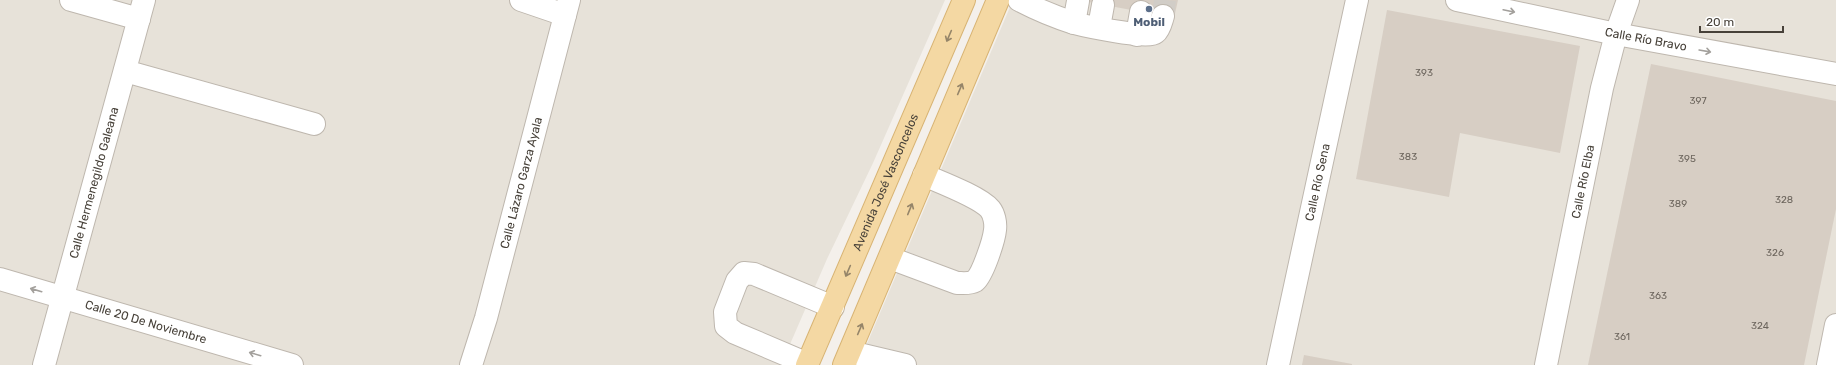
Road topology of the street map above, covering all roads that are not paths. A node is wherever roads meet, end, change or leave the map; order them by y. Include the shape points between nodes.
1 (71, 0) edge
2 (521, 0) edge
3 (964, 0) edge
4 (998, 0) edge
5 (1019, 0) edge
6 (1357, 0) edge
7 (1457, 0) edge
8 (1628, 0) edge
9 (1078, 1) edge
10 (1103, 5) dead end
11 (567, 8) edge
12 (142, 9) edge
13 (1140, 12) tunnel mouth
14 (1163, 16) tunnel mouth
15 (1074, 23) junction
16 (1099, 27) junction
17 (1616, 34) junction
18 (1137, 35) junction
19 (125, 70) junction
20 (1836, 74) edge
21 (314, 124) dead end
22 (924, 175) junction
23 (890, 258) junction
24 (0, 279) edge
25 (62, 297) junction
26 (833, 307) junction
27 (1836, 325) edge
28 (847, 358) edge
29 (807, 364) edge
30 (44, 365) edge
31 (292, 365) edge
32 (471, 365) edge
33 (905, 365) edge
34 (1278, 365) edge
35 (1546, 365) edge
36 (1828, 365) edge

1 - 12 street
2 - 11 street
3 -> 26 main road, Avenida José Vasconcelos
22 -> 4 main road
5 - 15 street
6 - 34 street, Calle Río Sena
7 -> 17 street, Calle Río Bravo
8 - 17 street, Calle Río Elba
9 - 15 street
10 - 16 street
11 - 32 street, Calle Lázaro Garza Ayala via 486,318
12 - 19 street, Calle Hermenegildo Galeana
13 - 18 street
14 - 18 street via 1156,33 1148,36
15 - 16 street
16 - 18 street
17 -> 20 street, Calle Río Bravo
17 - 35 street, Calle Río Elba via 1602,88
19 - 21 street
19 - 25 street, Calle Hermenegildo Galeana
23 -> 22 main road
22 - 23 street via 981,202 990,209 995,229 983,272 975,282 957,283
28 -> 23 main road
25 -> 24 street, Calle 20 De Noviembre
25 - 30 street, Calle Hermenegildo Galeana
31 -> 25 street, Calle 20 De Noviembre
26 - 29 main road, Avenida José Vasconcelos
26 - 29 street via 754,274 744,273 737,281 725,312 726,326 735,333
27 - 36 street
28 - 33 street

